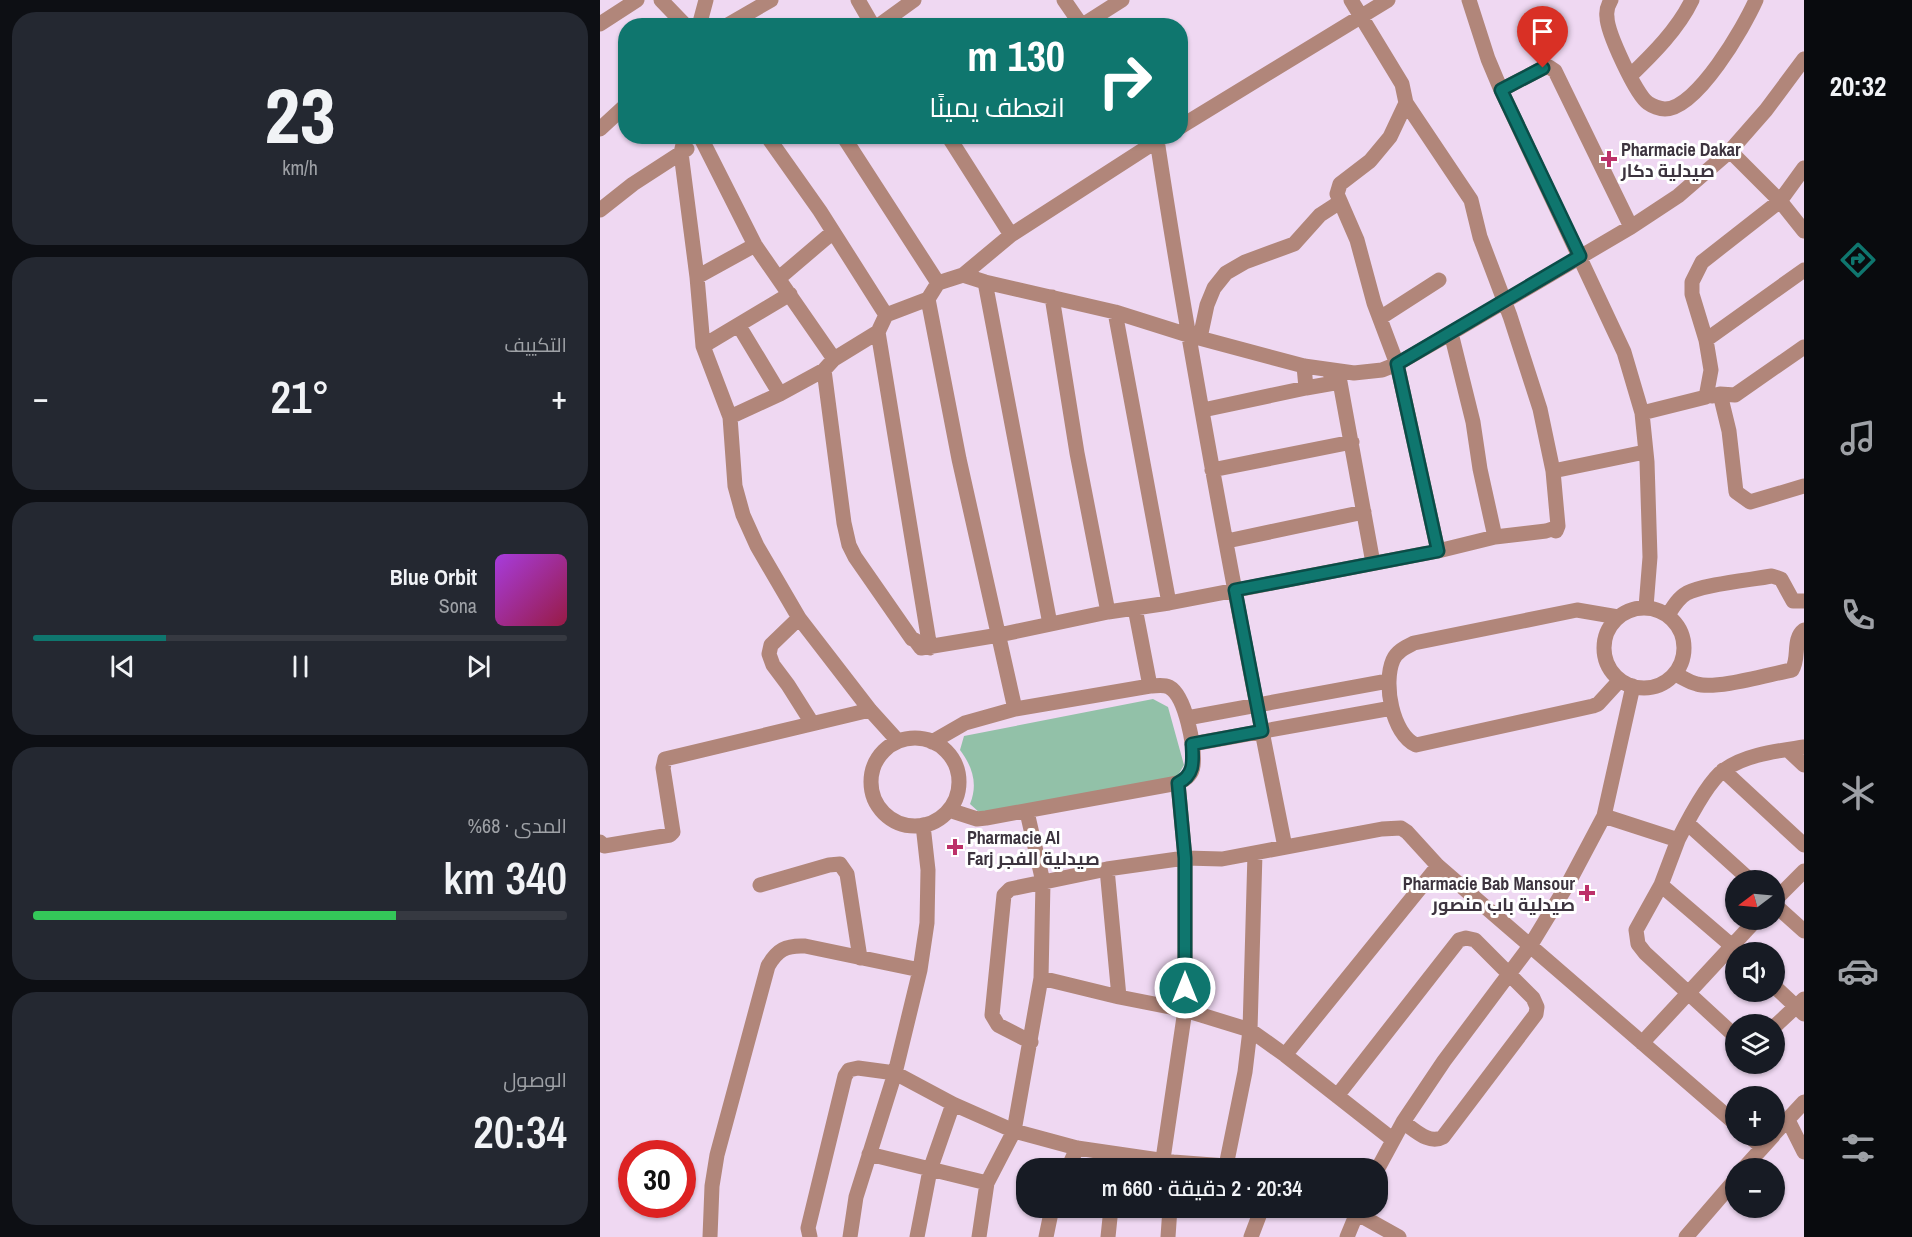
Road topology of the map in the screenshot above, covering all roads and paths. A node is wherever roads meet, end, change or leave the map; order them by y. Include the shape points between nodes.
1 (637, 0) edge
2 (661, 0) edge
3 (706, 0) edge
4 (769, 0) edge
5 (858, 0) edge
6 (914, 0) edge
7 (1064, 0) edge
8 (1122, 0) edge
9 (1351, 0) edge
10 (1388, 0) edge
11 (1469, 0) edge
12 (1611, 0) edge
13 (1692, 0) edge
14 (1756, 0) edge
15 (1362, 17) junction
16 (678, 18) edge
17 (701, 18) edge
18 (739, 18) edge
19 (868, 18) edge
20 (889, 18) edge
21 (1077, 18) edge
22 (1093, 18) edge
23 (600, 24) edge
24 (1804, 60) edge
25 (1630, 75) junction
26 (1501, 90) junction
27 (1406, 103) junction
28 (618, 112) edge
29 (1188, 121) edge
30 (600, 129) edge
31 (683, 144) edge
32 (695, 144) edge
33 (708, 144) edge
34 (772, 144) edge
35 (848, 144) edge
36 (953, 144) edge
37 (1150, 144) edge
38 (1160, 144) edge
39 (1730, 151) junction
40 (681, 153) junction
41 (1804, 168) edge
42 (1780, 201) junction
43 (1340, 202) junction
44 (600, 210) edge
45 (1631, 227) junction
46 (1804, 231) edge
47 (833, 232) junction
48 (1011, 235) junction
49 (755, 245) junction
50 (1580, 256) junction
51 (1804, 270) edge
52 (963, 275) junction
53 (697, 277) junction
54 (779, 279) junction
55 (1439, 280) dead end
56 (985, 282) junction
57 (938, 283) junction
58 (790, 294) junction
59 (1052, 297) junction
60 (928, 299) junction
61 (1505, 302) junction
62 (1115, 312) junction
63 (886, 315) junction
64 (1380, 318) junction
65 (739, 326) junction
66 (878, 332) junction
67 (1451, 333) junction
68 (1194, 337) junction
69 (1706, 340) junction
70 (703, 346) junction
71 (1804, 347) edge
72 (1397, 364) junction
73 (829, 365) junction
74 (1304, 366) junction
75 (1328, 370) junction
76 (1340, 382) junction
77 (1306, 388) junction
78 (780, 394) junction
79 (1714, 395) junction
80 (1203, 410) junction
81 (1642, 413) junction
82 (730, 417) junction
83 (1353, 442) junction
84 (1645, 452) junction
85 (1212, 470) junction
86 (1553, 471) junction
87 (1804, 486) edge
88 (1364, 512) junction
89 (1495, 537) junction
90 (1227, 541) junction
91 (1438, 551) junction
92 (1373, 563) junction
93 (1235, 590) junction
94 (1804, 601) edge
95 (1168, 603) junction
96 (1646, 607) junction
97 (1135, 608) junction
98 (1108, 612) junction
99 (1668, 615) junction
100 (1618, 616) junction
101 (799, 618) junction
102 (1050, 624) junction
103 (1804, 630) edge
104 (999, 635) junction
105 (930, 648) junction
106 (1675, 674) junction
107 (1388, 681) junction
108 (1626, 683) junction
109 (1150, 686) junction
110 (1257, 705) junction
111 (1392, 708) junction
112 (1015, 709) junction
113 (870, 710) junction
114 (1187, 718) junction
115 (812, 723) junction
116 (1262, 731) junction
117 (898, 741) junction
118 (932, 742) junction
119 (1192, 744) junction
120 (1804, 747) edge
121 (1788, 750) junction
122 (1804, 765) edge
123 (1723, 770) junction
124 (1178, 783) junction
125 (949, 810) junction
126 (1028, 812) junction
127 (1604, 816) junction
128 (1687, 823) junction
129 (923, 825) junction
130 (1678, 840) junction
131 (600, 842) edge
132 (1804, 845) edge
133 (1285, 847) junction
134 (1255, 853) junction
135 (1185, 858) junction
136 (1438, 866) junction
137 (1107, 869) junction
138 (1739, 870) edge
139 (1804, 870) edge
140 (1043, 882) junction
141 (760, 885) dead end
142 (1661, 885) junction
143 (1785, 890) edge
144 (1785, 913) edge
145 (1804, 931) edge
146 (1727, 942) edge
147 (1530, 946) junction
148 (860, 958) junction
149 (1725, 958) edge
150 (920, 970) junction
151 (1508, 975) junction
152 (1041, 978) junction
153 (1687, 992) junction
154 (1785, 994) edge
155 (1119, 997) junction
156 (1801, 1006) edge
157 (1185, 1010) junction
158 (1785, 1018) edge
159 (1725, 1027) edge
160 (1250, 1030) junction
161 (1031, 1042) junction
162 (1642, 1043) junction
163 (1285, 1055) junction
164 (895, 1073) junction
165 (1337, 1096) junction
166 (1804, 1102) edge
167 (953, 1104) junction
168 (1725, 1115) edge
169 (1788, 1120) junction
170 (1403, 1122) junction
171 (1785, 1123) edge
172 (1014, 1131) junction
173 (1392, 1139) junction
174 (1762, 1147) edge
175 (1077, 1148) junction
176 (1804, 1152) edge
177 (869, 1154) junction
178 (1072, 1158) edge
179 (1105, 1158) edge
180 (1170, 1158) edge
181 (1231, 1158) edge
182 (1383, 1158) edge
183 (1753, 1158) edge
184 (930, 1170) junction
185 (987, 1183) junction
186 (1725, 1192) edge
187 (1050, 1218) edge
188 (1110, 1218) edge
189 (1169, 1218) edge
190 (1258, 1218) edge
191 (1350, 1218) edge
192 (1367, 1218) edge
193 (710, 1237) edge
194 (810, 1237) edge
195 (850, 1237) edge
196 (917, 1237) edge
197 (979, 1237) edge
198 (1046, 1237) edge
199 (1108, 1237) edge
200 (1168, 1237) edge
201 (1251, 1237) edge
202 (1347, 1237) edge
203 (1399, 1237) edge
204 (1686, 1237) edge

1 - 23 street
2 - 16 street
3 - 17 street
4 - 18 street
5 - 19 street
6 - 20 street
7 - 21 street
8 - 22 street
9 - 15 street
10 - 15 street
11 - 26 street
12 - 25 street via 1607,11 1609,30
13 - 25 street via 1651,56
14 - 25 street via 1742,30 1716,67 1681,104 1665,109 1648,104
15 - 27 street via 1402,84
15 - 29 street
24 - 39 street
26 - 45 street via 1543,68 1555,71
26 - 50 street
27 - 43 street via 1380,151 1338,187
27 - 61 street via 1471,200 1480,237
28 - 30 street
31 - 40 street
32 - 40 street
33 - 49 street
34 - 47 street
35 - 57 street
36 - 48 street
37 - 48 street
38 - 68 street
39 - 42 street
39 - 45 street via 1678,196
40 - 44 street
40 - 53 street
41 - 42 street
42 - 46 street
42 - 69 street via 1697,268 1692,294
43 - 64 street via 1363,256
43 - 68 street via 1320,215 1294,244 1226,273 1214,288
45 - 50 street
47 - 54 street
47 - 63 street
48 - 52 street
49 - 53 street
49 - 54 street
50 - 61 street
50 - 81 street via 1624,352
51 - 69 street
52 - 56 street
52 - 57 street
53 - 70 street
54 - 58 street
55 - 64 street
56 - 59 street
56 - 102 street
57 - 60 street
58 - 65 street
58 - 73 street
59 - 62 street
59 - 98 street
60 - 63 street
60 - 104 street
61 - 67 street
61 - 86 street via 1540,409
62 - 68 street
62 - 95 street
63 - 66 street
64 - 72 street
65 - 70 street
65 - 78 street
66 - 73 street
66 - 105 street
67 - 72 street
67 - 89 street
68 - 74 street
68 - 80 street
69 - 79 street
70 - 82 street
71 - 79 street via 1735,395
72 - 75 street via 1370,372
72 - 91 street
73 - 78 street
73 - 105 street via 849,546 912,639 921,648
74 - 75 street
74 - 77 street
75 - 76 street
76 - 77 street
76 - 83 street
77 - 80 street
78 - 82 street
79 - 81 street
79 - 87 street via 1729,431 1736,492 1750,502
80 - 85 street
81 - 84 street
82 - 101 street via 735,486 743,515
83 - 85 street
83 - 88 street
84 - 86 street
84 - 96 street via 1650,556
85 - 90 street
86 - 89 street via 1556,531
88 - 90 street
88 - 92 street
89 - 91 street
90 - 93 street
91 - 92 street
92 - 93 street
93 - 95 street
93 - 110 street
94 - 99 street via 1793,601 1781,579 1772,576 1687,593
95 - 97 street
96 - 99 street
96 - 100 street
97 - 98 street
97 - 109 street
98 - 102 street
99 - 106 street via 1683,636 1682,662
100 - 107 street via 1577,610 1414,643 1392,661
100 - 108 street via 1607,631 1604,649 1611,671
101 - 113 street
101 - 115 street via 771,645 769,654
102 - 104 street
103 - 106 street via 1798,638 1792,670 1718,685 1697,685
104 - 105 street
104 - 112 street
106 - 108 street via 1643,689
107 - 110 street
107 - 111 street
108 - 111 street via 1593,706 1416,745 1408,741
108 - 127 street via 1623,735
109 - 112 street
109 - 114 street via 1171,688
110 - 114 street
110 - 116 street
111 - 116 street
112 - 118 street via 965,723
113 - 115 street
113 - 117 street
114 - 119 street
115 - 131 street via 665,759 673,832 604,846
116 - 119 street
116 - 133 street
117 - 118 street
117 - 129 street via 877,760 872,773 873,794 883,813 895,821
118 - 125 street via 948,754 957,772 958,785
119 - 124 street via 1193,767 1185,780
120 - 121 street
121 - 122 street
121 - 123 street via 1741,760
123 - 128 street
123 - 132 street
124 - 126 street
124 - 135 street
125 - 126 street via 977,819
125 - 129 street
126 - 140 street
127 - 130 street
127 - 147 street
128 - 130 street
128 - 138 street
129 - 150 street via 928,881
130 - 142 street
133 - 134 street
133 - 136 street via 1393,827 1407,832
134 - 135 street via 1222,859
134 - 160 street
135 - 137 street
135 - 157 street
136 - 147 street
136 - 163 street
137 - 140 street
137 - 155 street
139 - 143 street
140 - 152 street
140 - 161 street via 1010,889 1004,895 992,1015 998,1025
141 - 148 street via 840,864 847,874
142 - 146 street
142 - 153 street via 1636,930 1636,938 1646,953
144 - 145 street
147 - 151 street
147 - 162 street
148 - 150 street
148 - 193 street via 793,946 781,949 768,966 717,1155
149 - 153 street
150 - 164 street
151 - 165 street via 1475,940 1459,940
151 - 170 street
151 - 170 street via 1533,998 1536,1014 1443,1137 1429,1139
152 - 155 street
152 - 161 street
153 - 159 street
153 - 162 street
154 - 156 street
155 - 157 street
156 - 158 street
157 - 160 street
157 - 180 street
160 - 163 street
160 - 181 street
161 - 172 street
162 - 168 street
163 - 165 street
164 - 167 street
164 - 177 street
164 - 194 street via 858,1068 846,1072 808,1228
165 - 173 street
166 - 169 street
167 - 172 street
167 - 184 street
169 - 171 street
169 - 176 street
170 - 173 street
172 - 175 street
172 - 185 street
173 - 182 street
174 - 183 street
175 - 178 street
175 - 179 street
177 - 184 street
177 - 195 street via 856,1197
184 - 185 street
184 - 196 street
185 - 197 street
186 - 204 street
187 - 198 street
188 - 199 street
189 - 200 street
190 - 201 street
191 - 202 street
192 - 203 street

